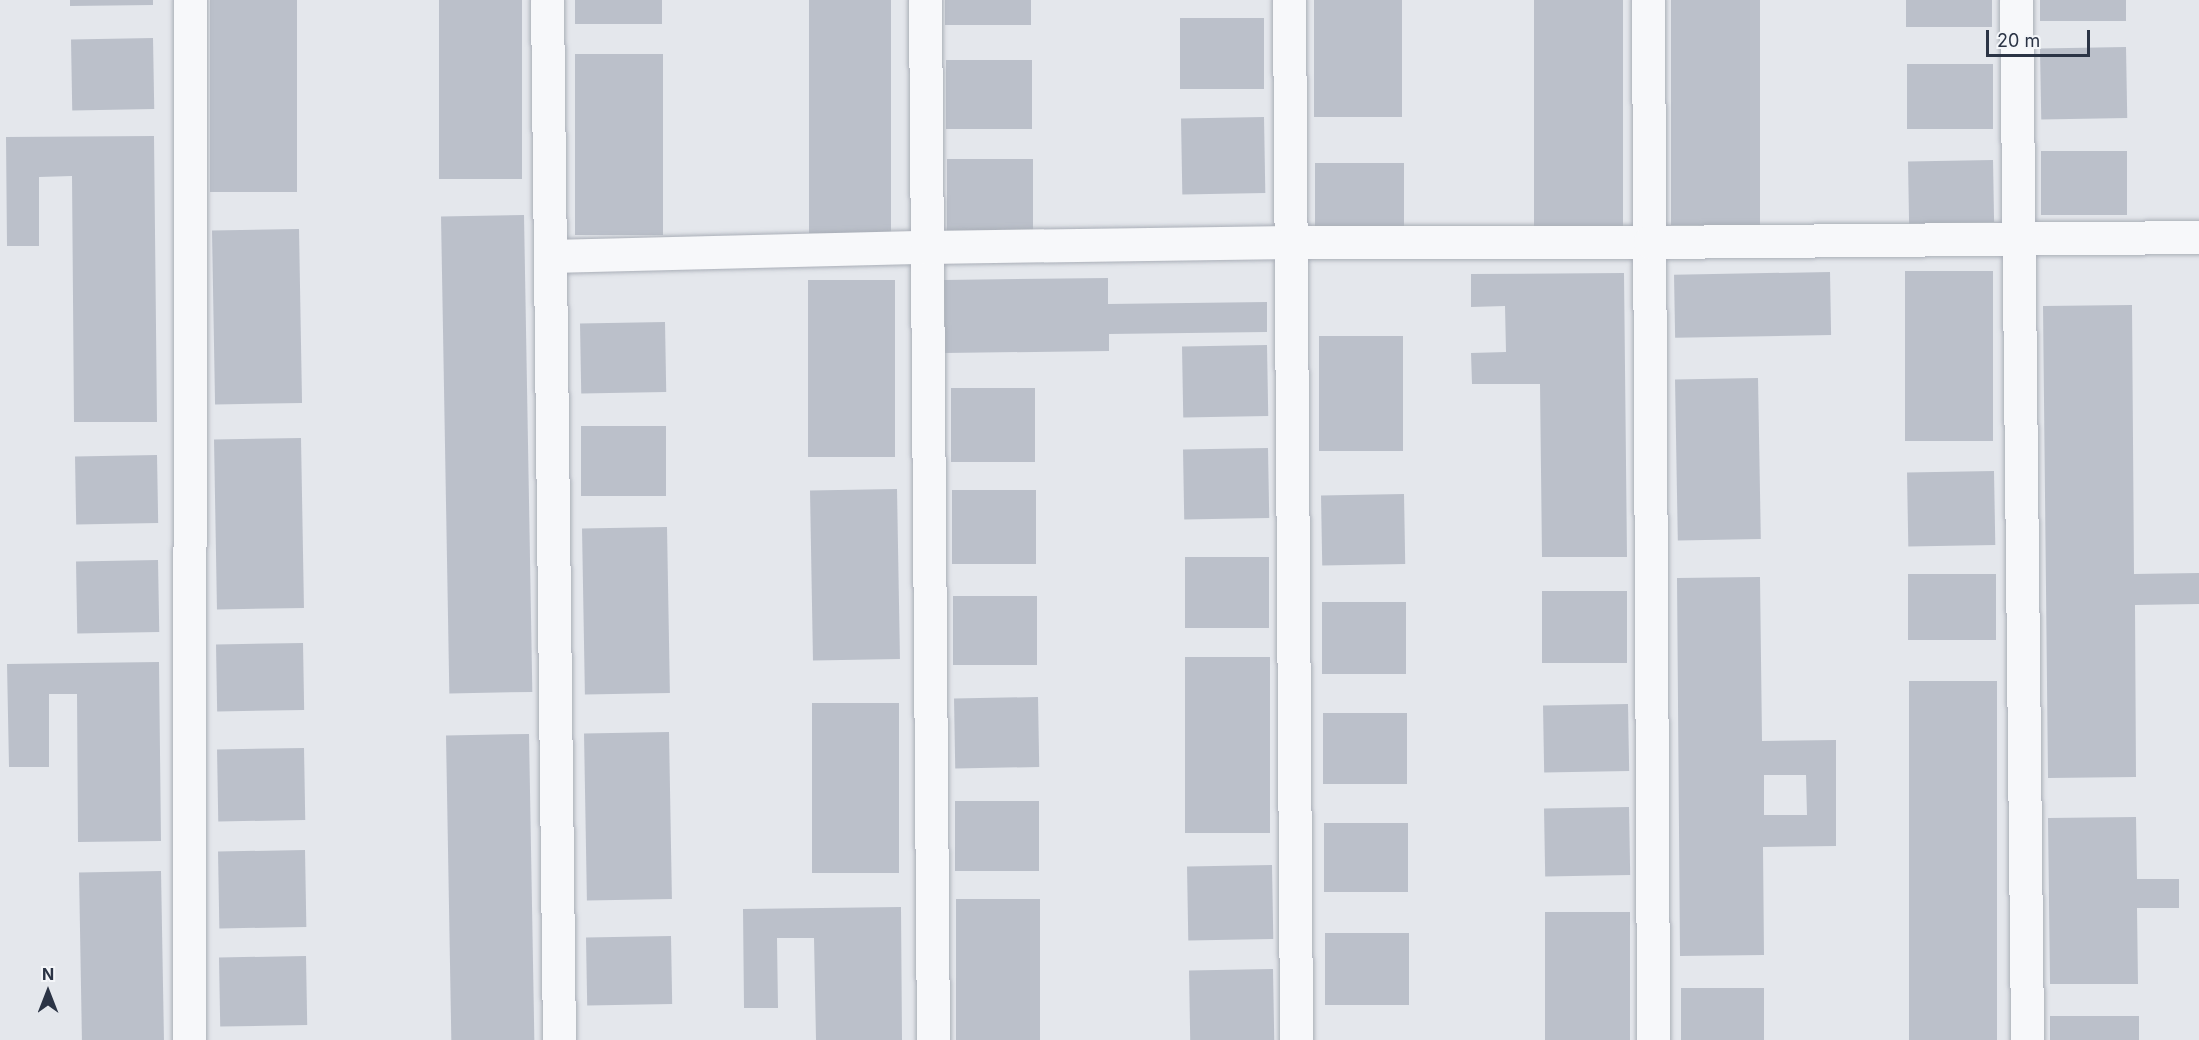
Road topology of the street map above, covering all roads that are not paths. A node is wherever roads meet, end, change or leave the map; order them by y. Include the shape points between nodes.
1 (190, 0) edge
2 (547, 0) edge
3 (925, 0) edge
4 (1289, 0) edge
5 (1648, 0) edge
6 (2016, 0) edge
7 (2199, 237) edge
8 (2018, 238) junction
9 (1291, 242) junction
10 (1650, 242) junction
11 (927, 247) junction
12 (550, 256) junction
13 (189, 1040) edge
14 (559, 1040) edge
15 (933, 1040) edge
16 (1296, 1040) edge
17 (1653, 1040) edge
18 (2027, 1040) edge

1 - 13 street
2 - 12 street
3 - 11 street
4 - 9 street
5 - 10 street
6 - 8 street
7 - 8 street
8 - 10 street
8 - 18 street
9 - 10 street
9 - 11 street
9 - 16 street
10 - 17 street
11 - 12 street
11 - 15 street
12 - 14 street

